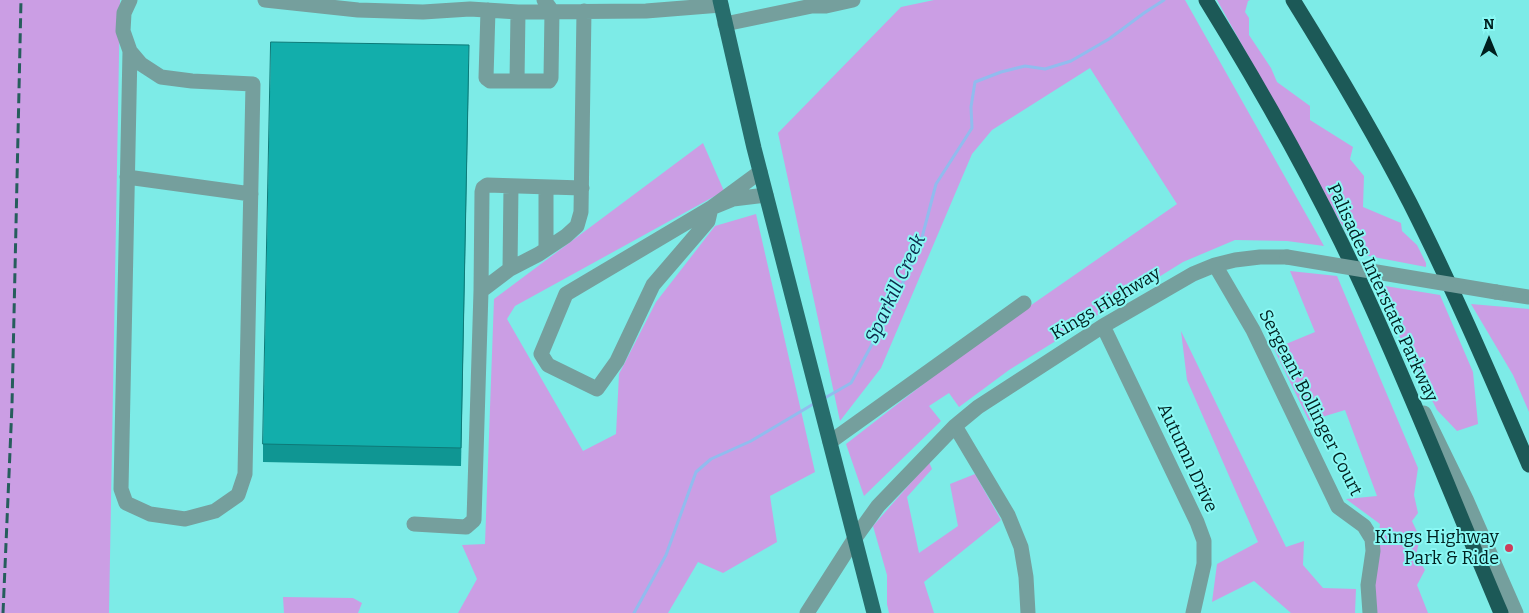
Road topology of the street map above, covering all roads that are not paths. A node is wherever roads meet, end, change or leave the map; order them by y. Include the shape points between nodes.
1 (130, 0) edge
2 (265, 0) edge
3 (853, 0) edge
4 (1206, 0) edge
5 (1292, 0) edge
6 (720, 2) edge
7 (798, 4) edge
8 (548, 6) edge
9 (768, 7) edge
10 (488, 10) junction
11 (584, 11) junction
12 (518, 12) junction
13 (725, 24) junction
14 (130, 51) junction
15 (517, 81) junction
16 (760, 172) junction
17 (127, 176) junction
18 (510, 186) junction
19 (546, 187) junction
20 (582, 188) junction
21 (251, 194) junction
22 (766, 195) junction
23 (711, 208) junction
24 (546, 249) junction
25 (1215, 265) junction
26 (510, 269) junction
27 (481, 291) junction
28 (1529, 297) edge
29 (1024, 303) dead end
30 (1376, 315) junction
31 (1103, 326) junction
32 (955, 426) junction
33 (830, 442) junction
34 (1529, 465) edge
35 (414, 524) dead end
36 (855, 538) junction
37 (807, 613) edge
38 (874, 613) edge
39 (1028, 613) edge
40 (1193, 613) edge
41 (1370, 613) edge
42 (1501, 613) edge
43 (1516, 613) edge

1 - 14 street via 124,13 123,31
2 - 10 street via 358,10
3 - 7 street via 826,6
4 - 30 highway, Palisades Interstate Parkway via 1304,169
5 - 34 highway via 1350,94 1409,202
6 - 11 street via 646,11
6 - 13 main road
7 - 9 street
8 - 11 street
8 - 12 street
8 - 15 street via 551,78 549,81
9 - 13 street
10 - 12 street
10 - 15 street via 486,78 490,81
11 - 20 street
12 - 15 street
13 - 16 main road
14 - 17 street
14 - 21 street via 141,64 161,77 253,84
16 - 22 main road
16 - 23 street
17 - 21 street
17 - 21 street via 121,489 126,503 150,514 185,518 215,512 238,495 245,474
18 - 19 street
18 - 26 street
18 - 27 street via 487,185 483,188
19 - 20 street
19 - 24 street
20 - 24 street via 577,226
22 - 23 street via 733,199
22 - 33 main road
23 - 23 street via 566,294 541,354 548,365 597,389 617,361 653,285 708,221
24 - 26 street
25 - 28 street, Kings Highway, bridge via 1251,258 1287,257
25 - 31 street, Kings Highway via 1183,279
25 - 41 street, Sergeant Bollinger Court via 1253,330 1338,507 1364,526 1372,540 1368,585
26 - 27 street
27 - 35 street via 474,520 466,527
29 - 33 street
30 - 42 highway, Palisades Interstate Parkway
30 - 43 street via 1457,479
31 - 32 street, Kings Highway via 978,407
31 - 40 street, Autumn Drive via 1204,541 1204,564
32 - 36 street, Kings Highway via 878,506
32 - 39 street via 1008,515 1021,547
33 - 36 main road
36 - 37 street, Kings Highway
36 - 38 main road

